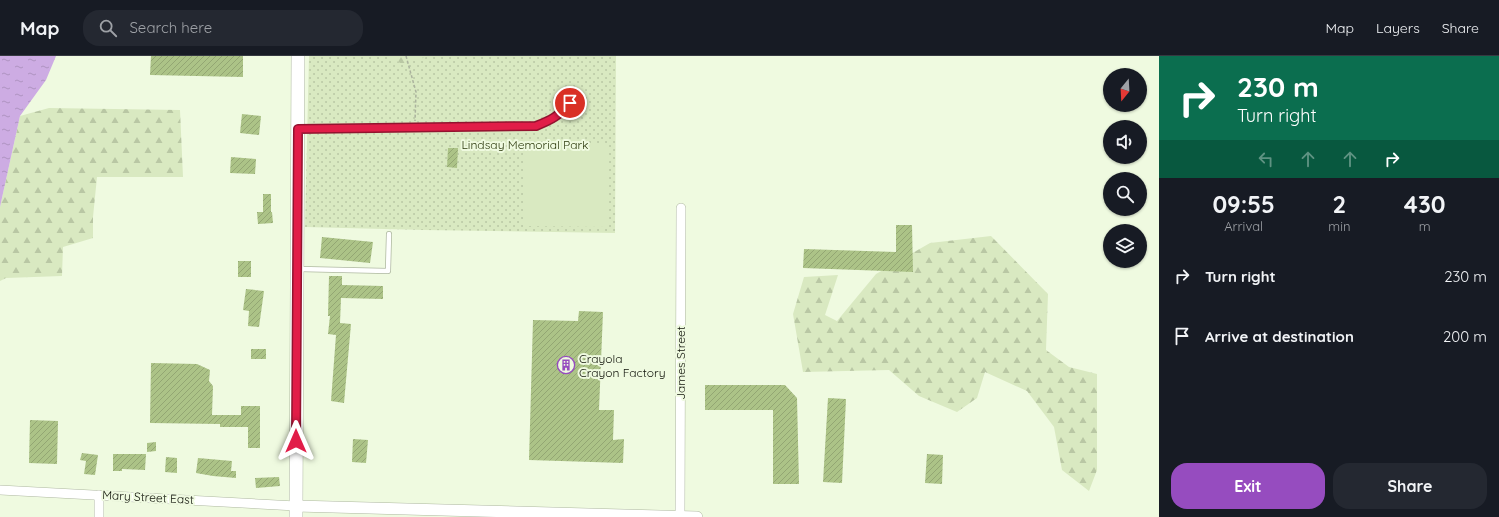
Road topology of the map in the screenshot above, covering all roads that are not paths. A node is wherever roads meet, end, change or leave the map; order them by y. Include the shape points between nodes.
1 (298, 56) edge
2 (574, 94) dead end
3 (298, 129) junction
4 (682, 208) dead end
5 (389, 234) dead end
6 (297, 269) junction
7 (0, 490) edge
8 (99, 494) junction
9 (296, 511) edge
10 (99, 517) edge
11 (680, 517) edge
12 (697, 517) edge

1 - 3 main road
2 - 3 lane via 563,112 536,126
3 - 6 main road
4 - 11 street, James Street
5 - 6 lane via 388,271
6 - 9 main road
7 - 8 street, Mary Street East
8 - 9 street, Mary Street East
8 - 10 street
9 - 11 street
11 - 12 street

